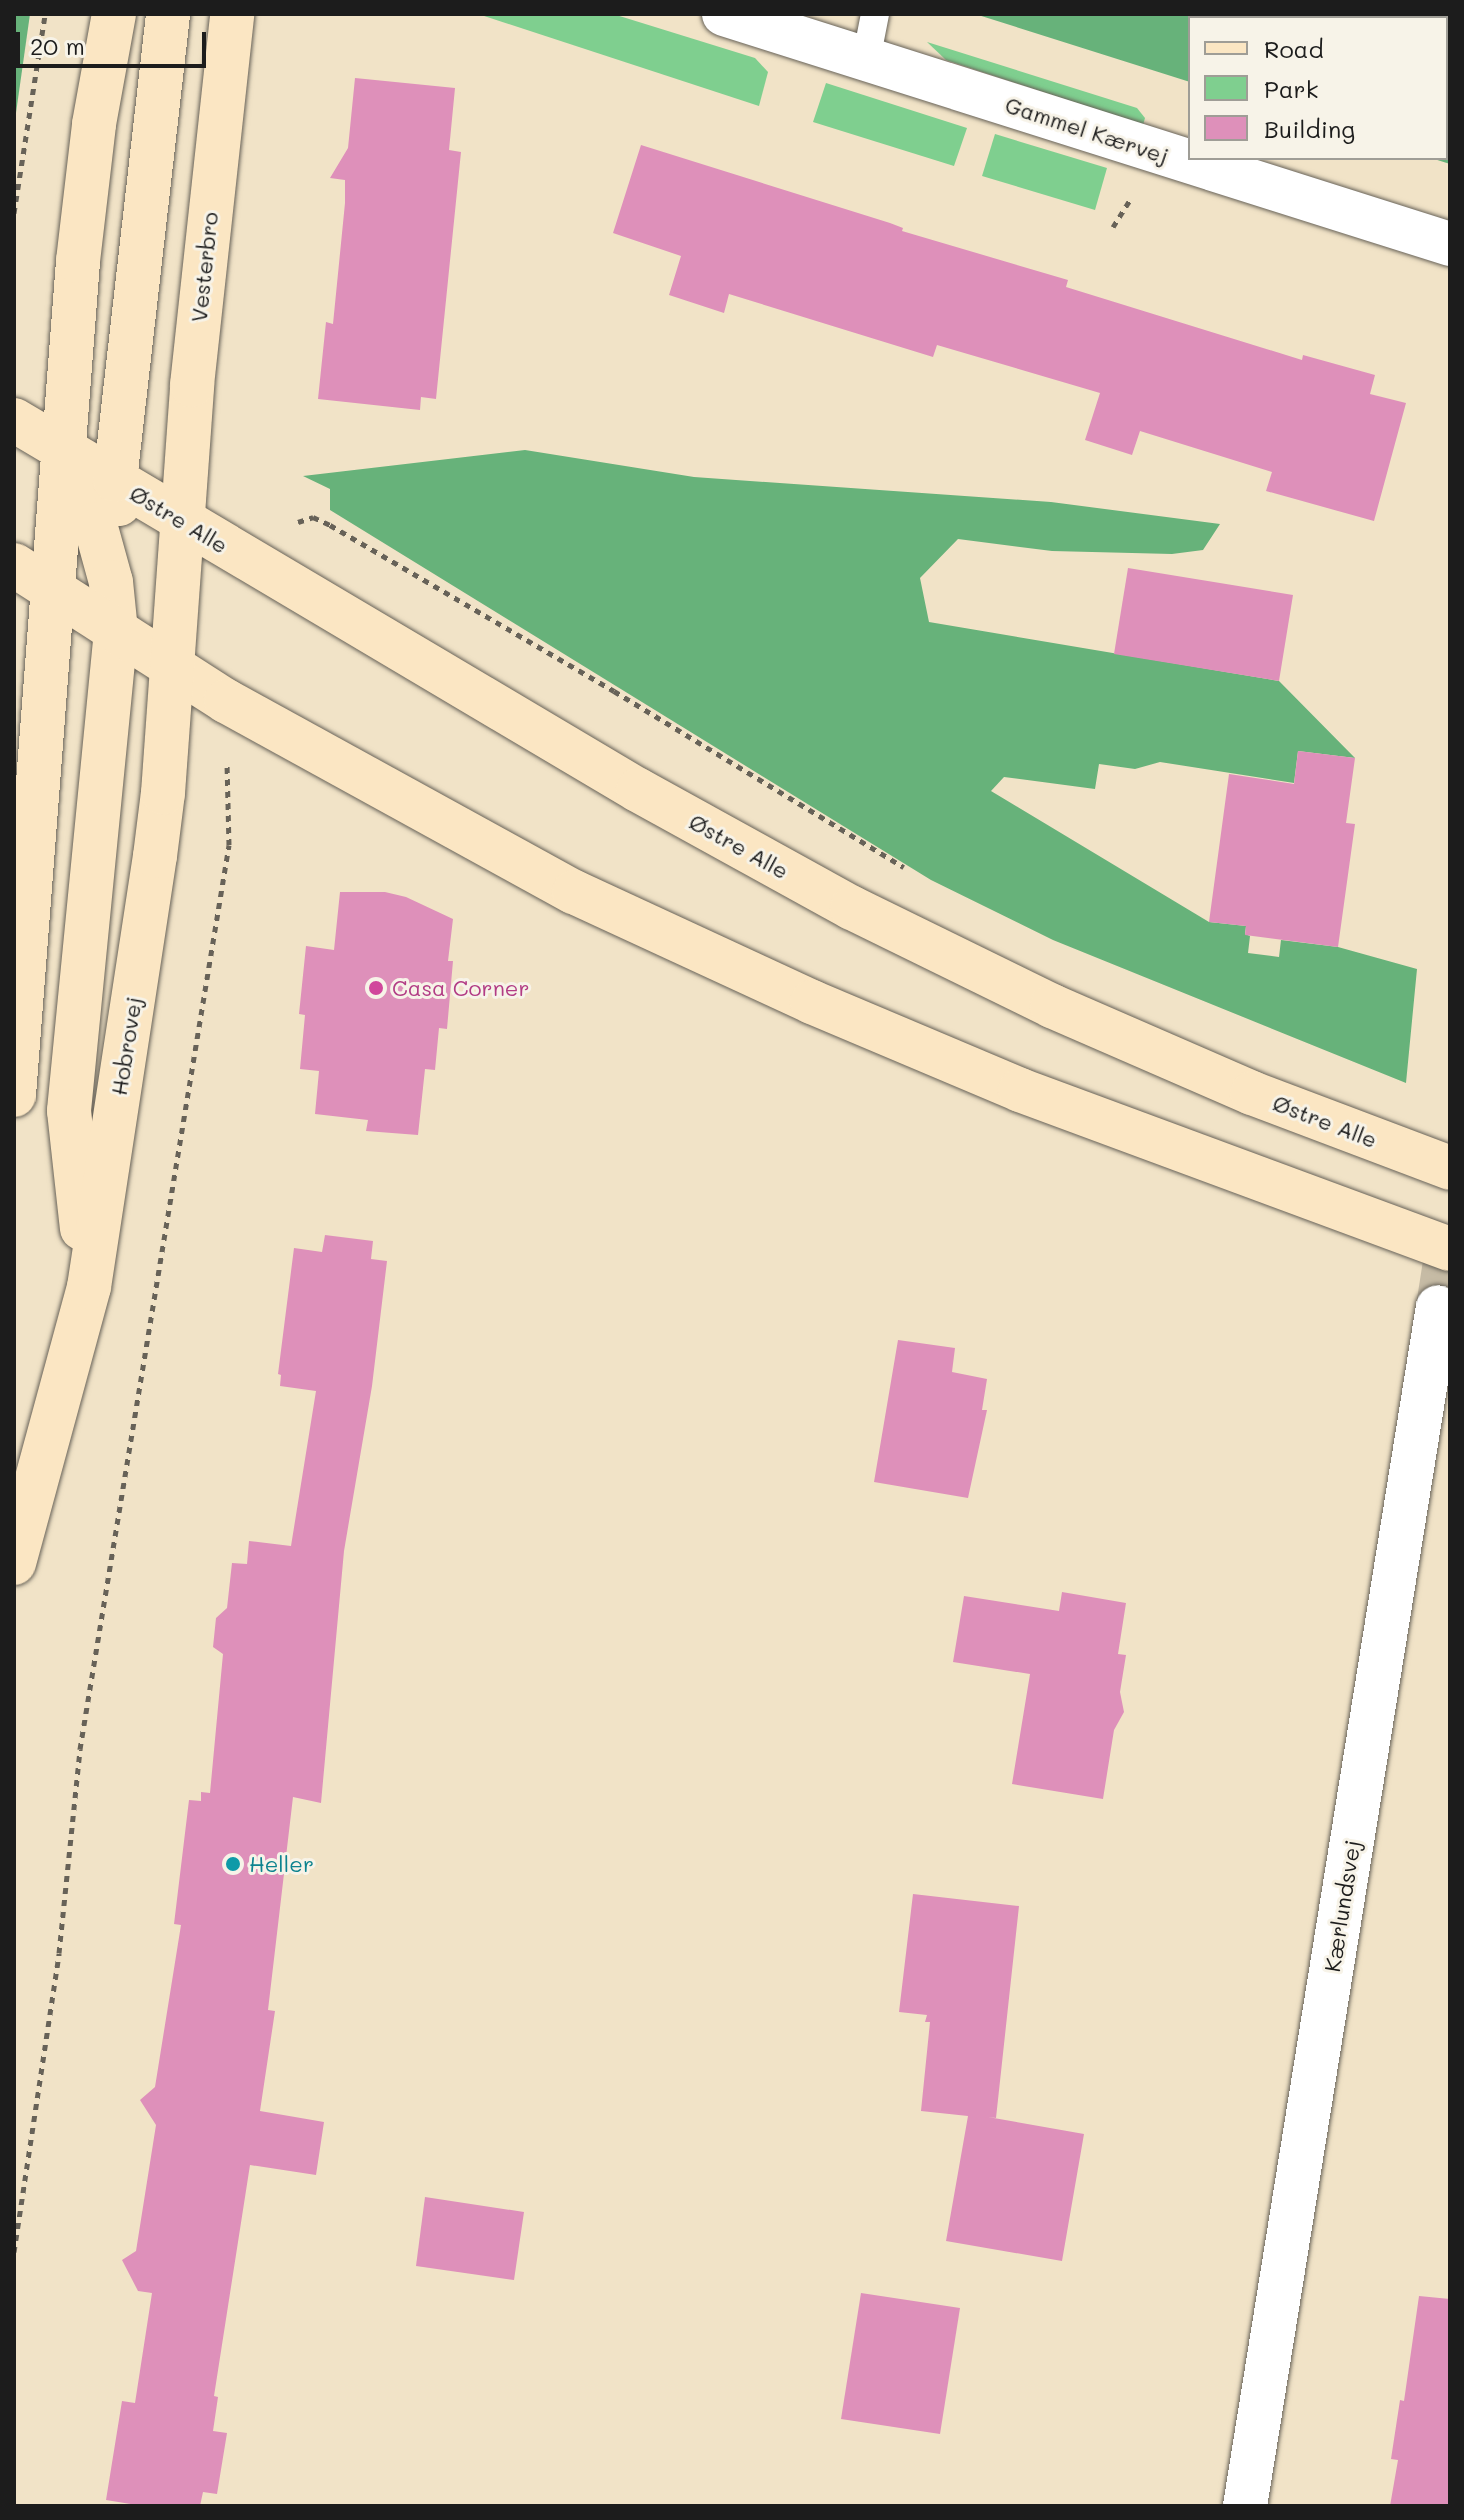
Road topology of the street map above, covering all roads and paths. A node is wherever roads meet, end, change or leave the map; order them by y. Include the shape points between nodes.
1 (45, 14) edge
2 (114, 14) edge
3 (168, 14) edge
4 (232, 14) edge
5 (724, 14) edge
6 (875, 14) edge
7 (866, 60) junction
8 (14, 213) edge
9 (1450, 244) edge
10 (14, 420) edge
11 (65, 450) junction
12 (115, 480) junction
13 (313, 517) dead end
14 (182, 520) junction
15 (14, 565) edge
16 (52, 591) junction
17 (116, 631) junction
18 (171, 666) junction
19 (228, 823) dead end
20 (917, 874) dead end
21 (14, 1095) edge
22 (1450, 1168) edge
23 (1450, 1249) edge
24 (89, 1287) junction
25 (1438, 1307) tunnel mouth
26 (14, 1563) edge
27 (14, 2252) edge
28 (1245, 2506) edge

1 - 8 path
2 - 11 main road via 82,230
3 - 12 main road
4 - 14 main road, Vesterbro
5 - 7 street, Gammel Kærvej
6 - 7 lane
7 - 9 street, Gammel Kærvej
10 - 11 main road, Østre Alle
11 - 12 main road, Østre Alle
11 - 16 main road
11 - 17 main road via 103,553
12 - 14 main road, Østre Alle
12 - 18 main road via 138,587
13 - 20 path
14 - 18 main road, Hobrovej
14 - 22 main road, Østre Alle via 638,790 852,908 1052,1006 1238,1087
15 - 16 main road
16 - 17 main road
16 - 21 main road
17 - 18 main road
17 - 24 main road via 69,1111
18 - 23 main road via 284,735 574,892 812,1002 1020,1090
18 - 24 main road, Hobrovej via 157,840
19 - 27 path via 229,845 80,1749 59,1953
24 - 26 main road, Hobrovej
25 - 28 street, Kærlundsvej

